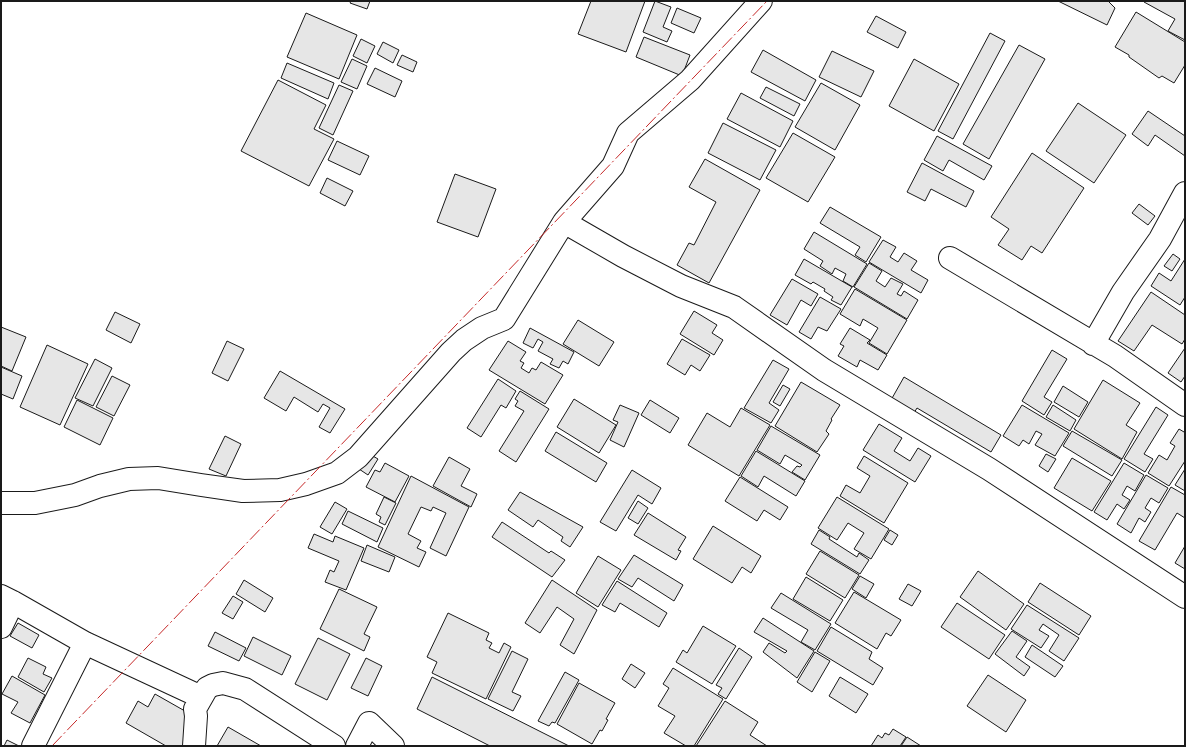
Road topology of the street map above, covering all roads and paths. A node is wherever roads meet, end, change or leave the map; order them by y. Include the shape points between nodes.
1 (761, 1) edge
2 (1185, 193) edge
3 (564, 222) junction
4 (950, 258) dead end
5 (1093, 344) junction
6 (1185, 405) edge
7 (1, 503) edge
8 (1185, 597) edge
9 (7, 599) edge
10 (1, 627) edge
11 (85, 643) junction
12 (201, 697) junction
13 (33, 746) edge
14 (194, 746) edge
15 (334, 746) edge
16 (357, 746) edge
17 (393, 746) edge

1 - 3 street via 690,80 628,133 613,166
2 - 5 street via 1160,239 1123,292
3 - 7 street via 504,319 482,328 464,340 358,457 337,473 280,490 243,490 158,478 129,479 75,495 35,503
3 - 8 street via 681,286 734,307 824,370 989,469
4 - 5 street
5 - 6 street via 1115,356
9 - 10 street
9 - 11 street
11 - 12 street
11 - 13 street
12 - 14 street via 195,709
12 - 15 street via 207,688 223,683 245,689
16 - 17 street via 369,723

